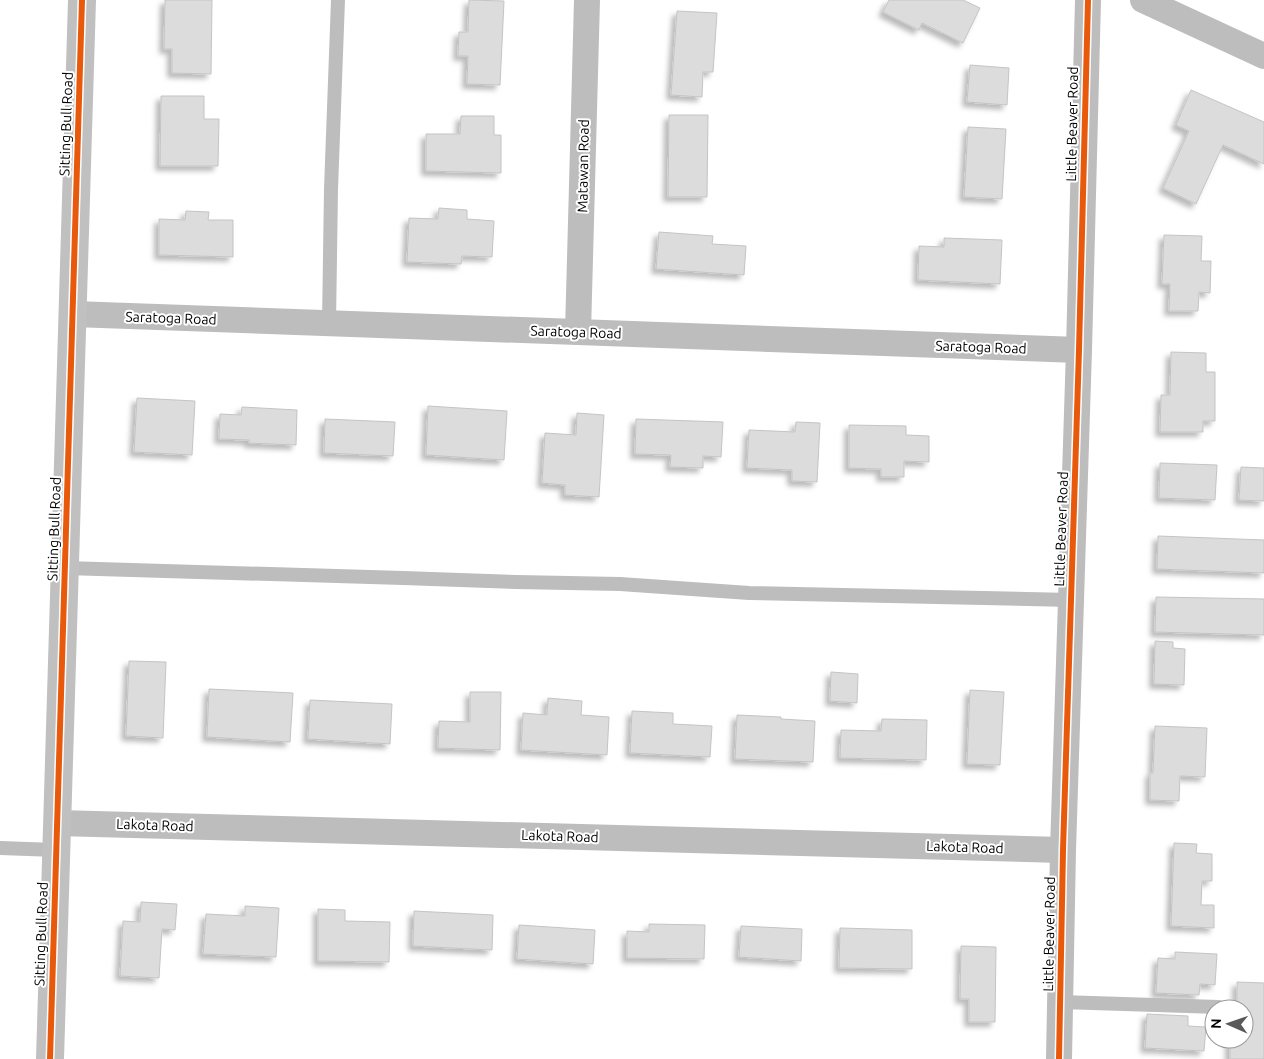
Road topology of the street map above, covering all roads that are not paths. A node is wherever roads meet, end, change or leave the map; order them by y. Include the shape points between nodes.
1 (82, 0) edge
2 (338, 0) edge
3 (587, 0) edge
4 (1088, 0) edge
5 (1143, 0) edge
6 (1264, 56) edge
7 (73, 314) junction
8 (329, 323) junction
9 (578, 332) junction
10 (1079, 350) junction
11 (65, 568) junction
12 (1072, 600) junction
13 (57, 823) junction
14 (0, 848) edge
15 (56, 850) junction
16 (1063, 850) junction
17 (1060, 1002) junction
18 (1204, 1007) edge
19 (50, 1059) edge
20 (1059, 1059) edge

1 - 7 street, Sitting Bull Road
2 - 8 lane
3 - 9 street, Matawan Road
4 - 10 street, Little Beaver Road
5 - 6 street
7 - 8 street, Saratoga Road
7 - 11 street, Sitting Bull Road
8 - 9 street, Saratoga Road
9 - 10 street, Saratoga Road
10 - 12 street, Little Beaver Road
11 - 12 lane
11 - 13 street, Sitting Bull Road
12 - 16 street, Little Beaver Road
13 - 15 street, Sitting Bull Road
13 - 16 street, Lakota Road
14 - 15 lane
15 - 19 street, Sitting Bull Road
16 - 17 street, Little Beaver Road
17 - 18 lane
17 - 20 street, Little Beaver Road

